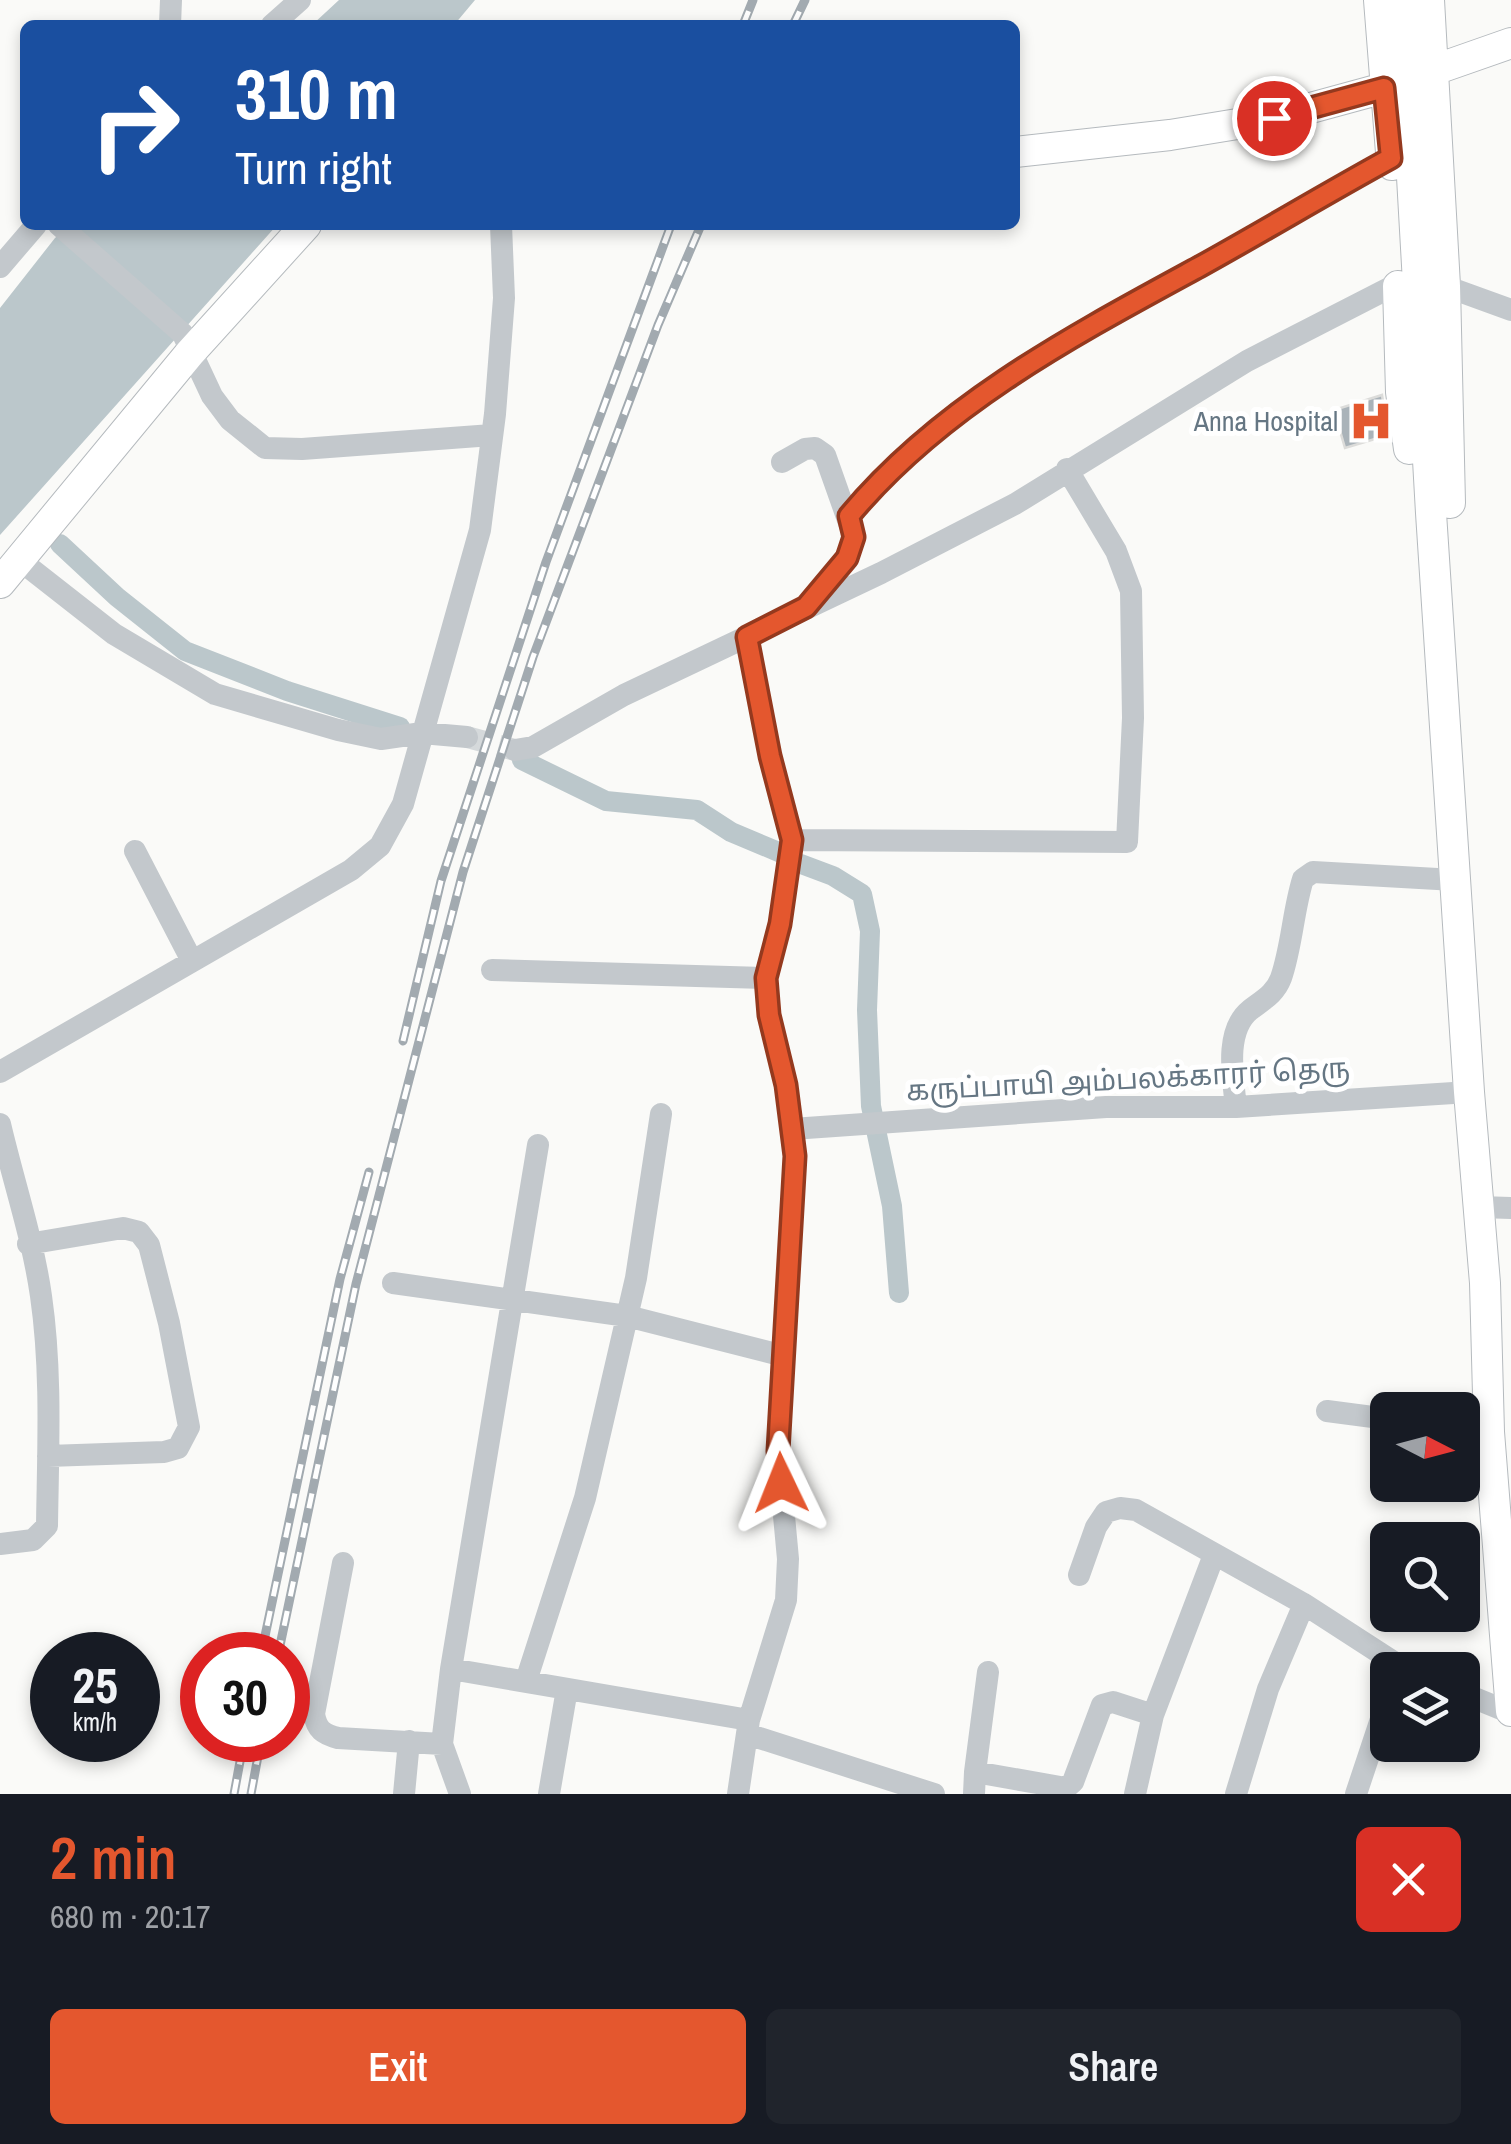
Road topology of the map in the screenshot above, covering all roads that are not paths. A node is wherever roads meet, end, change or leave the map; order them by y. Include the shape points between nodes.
1 (300, 0) edge
2 (1379, 0) edge
3 (1402, 0) edge
4 (1430, 0) edge
5 (278, 20) edge
6 (1511, 43) edge
7 (1434, 70) junction
8 (1384, 88) junction
9 (1020, 151) edge
10 (1391, 158) junction
11 (32, 230) edge
12 (63, 230) edge
13 (301, 230) edge
14 (501, 230) edge
15 (0, 268) edge
16 (1398, 284) junction
17 (1445, 286) junction
18 (1511, 310) edge
19 (186, 344) junction
20 (492, 435) junction
21 (782, 462) dead end
22 (1067, 470) junction
23 (849, 516) junction
24 (9, 571) edge
25 (1435, 574) junction
26 (806, 607) junction
27 (747, 637) junction
28 (422, 733) junction
29 (467, 738) tunnel mouth
30 (515, 750) tunnel mouth
31 (792, 840) junction
32 (135, 850) dead end
33 (1455, 880) junction
34 (192, 961) junction
35 (492, 970) dead end
36 (766, 978) junction
37 (0, 1072) edge
38 (1468, 1092) junction
39 (1236, 1107) junction
40 (661, 1114) dead end
41 (0, 1124) edge
42 (792, 1129) junction
43 (538, 1145) dead end
44 (1479, 1206) junction
45 (1511, 1208) edge
46 (28, 1244) junction
47 (392, 1283) dead end
48 (512, 1298) junction
49 (627, 1316) junction
50 (784, 1356) junction
51 (1477, 1392) edge
52 (1327, 1411) dead end
53 (1370, 1416) edge
54 (48, 1456) junction
55 (1480, 1462) edge
56 (0, 1544) edge
57 (1214, 1555) junction
58 (343, 1564) dead end
59 (1079, 1575) dead end
60 (1304, 1604) junction
61 (1375, 1652) edge
62 (451, 1669) junction
63 (988, 1672) dead end
64 (526, 1681) junction
65 (567, 1689) junction
66 (1480, 1700) edge
67 (1511, 1712) edge
68 (1153, 1715) junction
69 (748, 1727) junction
70 (408, 1741) junction
71 (442, 1744) junction
72 (1370, 1752) edge
73 (975, 1783) edge
74 (404, 1794) edge
75 (460, 1794) edge
76 (549, 1794) edge
77 (738, 1794) edge
78 (934, 1794) edge
79 (1135, 1794) edge
80 (1236, 1794) edge
81 (1356, 1794) edge

1 - 5 street
2 - 8 main road
3 - 25 main road
4 - 7 main road
6 - 7 main road
7 - 17 main road
8 - 9 main road via 1274,118
8 - 10 main road
10 - 16 main road
10 - 23 street via 978,396 875,484
11 - 15 street
12 - 19 street
13 - 19 main road
14 - 20 street via 504,298
16 - 22 street via 1247,361
16 - 25 main road via 1402,392 1422,538
17 - 18 street
17 - 25 main road via 1450,530
19 - 20 street via 230,420 265,448
19 - 24 main road
20 - 28 street via 480,530
21 - 23 street via 805,449 825,454
22 - 26 street via 998,512
22 - 31 street via 1116,551 1131,591 1127,842
23 - 26 street via 854,537 847,558
24 - 28 street via 215,694 381,739
25 - 33 main road
26 - 27 street
27 - 30 street via 533,747
27 - 31 street
28 - 29 street
28 - 34 street via 403,804 380,846 351,870
31 - 36 street
32 - 34 street
33 - 38 main road
33 - 39 street via 1338,872 1304,879 1281,977 1272,994 1245,1014 1236,1034
34 - 37 street
35 - 36 street
36 - 42 street
38 - 39 street, கருப்பாயி அம்பலக்காரர் தெரு
38 - 44 main road
39 - 42 street, கருப்பாயி அம்பலக்காரர் தெரு via 1106,1107
40 - 49 street
41 - 46 street
42 - 50 street
43 - 48 street
44 - 45 street
44 - 51 main road
46 - 54 street via 41,1294
46 - 54 street via 122,1228 138,1232 149,1245 189,1427 178,1448 164,1452
47 - 48 street
48 - 49 street
48 - 62 street
49 - 50 street
49 - 64 street via 585,1498
50 - 69 street via 778,1451 786,1600
52 - 53 street
54 - 56 street via 47,1526 33,1540
55 - 67 main road
57 - 59 street via 1136,1510 1120,1508 1106,1512 1096,1527
57 - 60 street
57 - 68 street
58 - 70 street via 316,1727 338,1738
60 - 61 street
60 - 80 street via 1268,1689
62 - 64 street
62 - 71 street
63 - 73 street
64 - 65 street
65 - 69 street
65 - 76 street
66 - 67 street
68 - 73 street via 1113,1702 1102,1705 1066,1788
68 - 79 street
69 - 77 street
69 - 78 street
70 - 71 street
70 - 74 street
71 - 75 street
72 - 81 street

